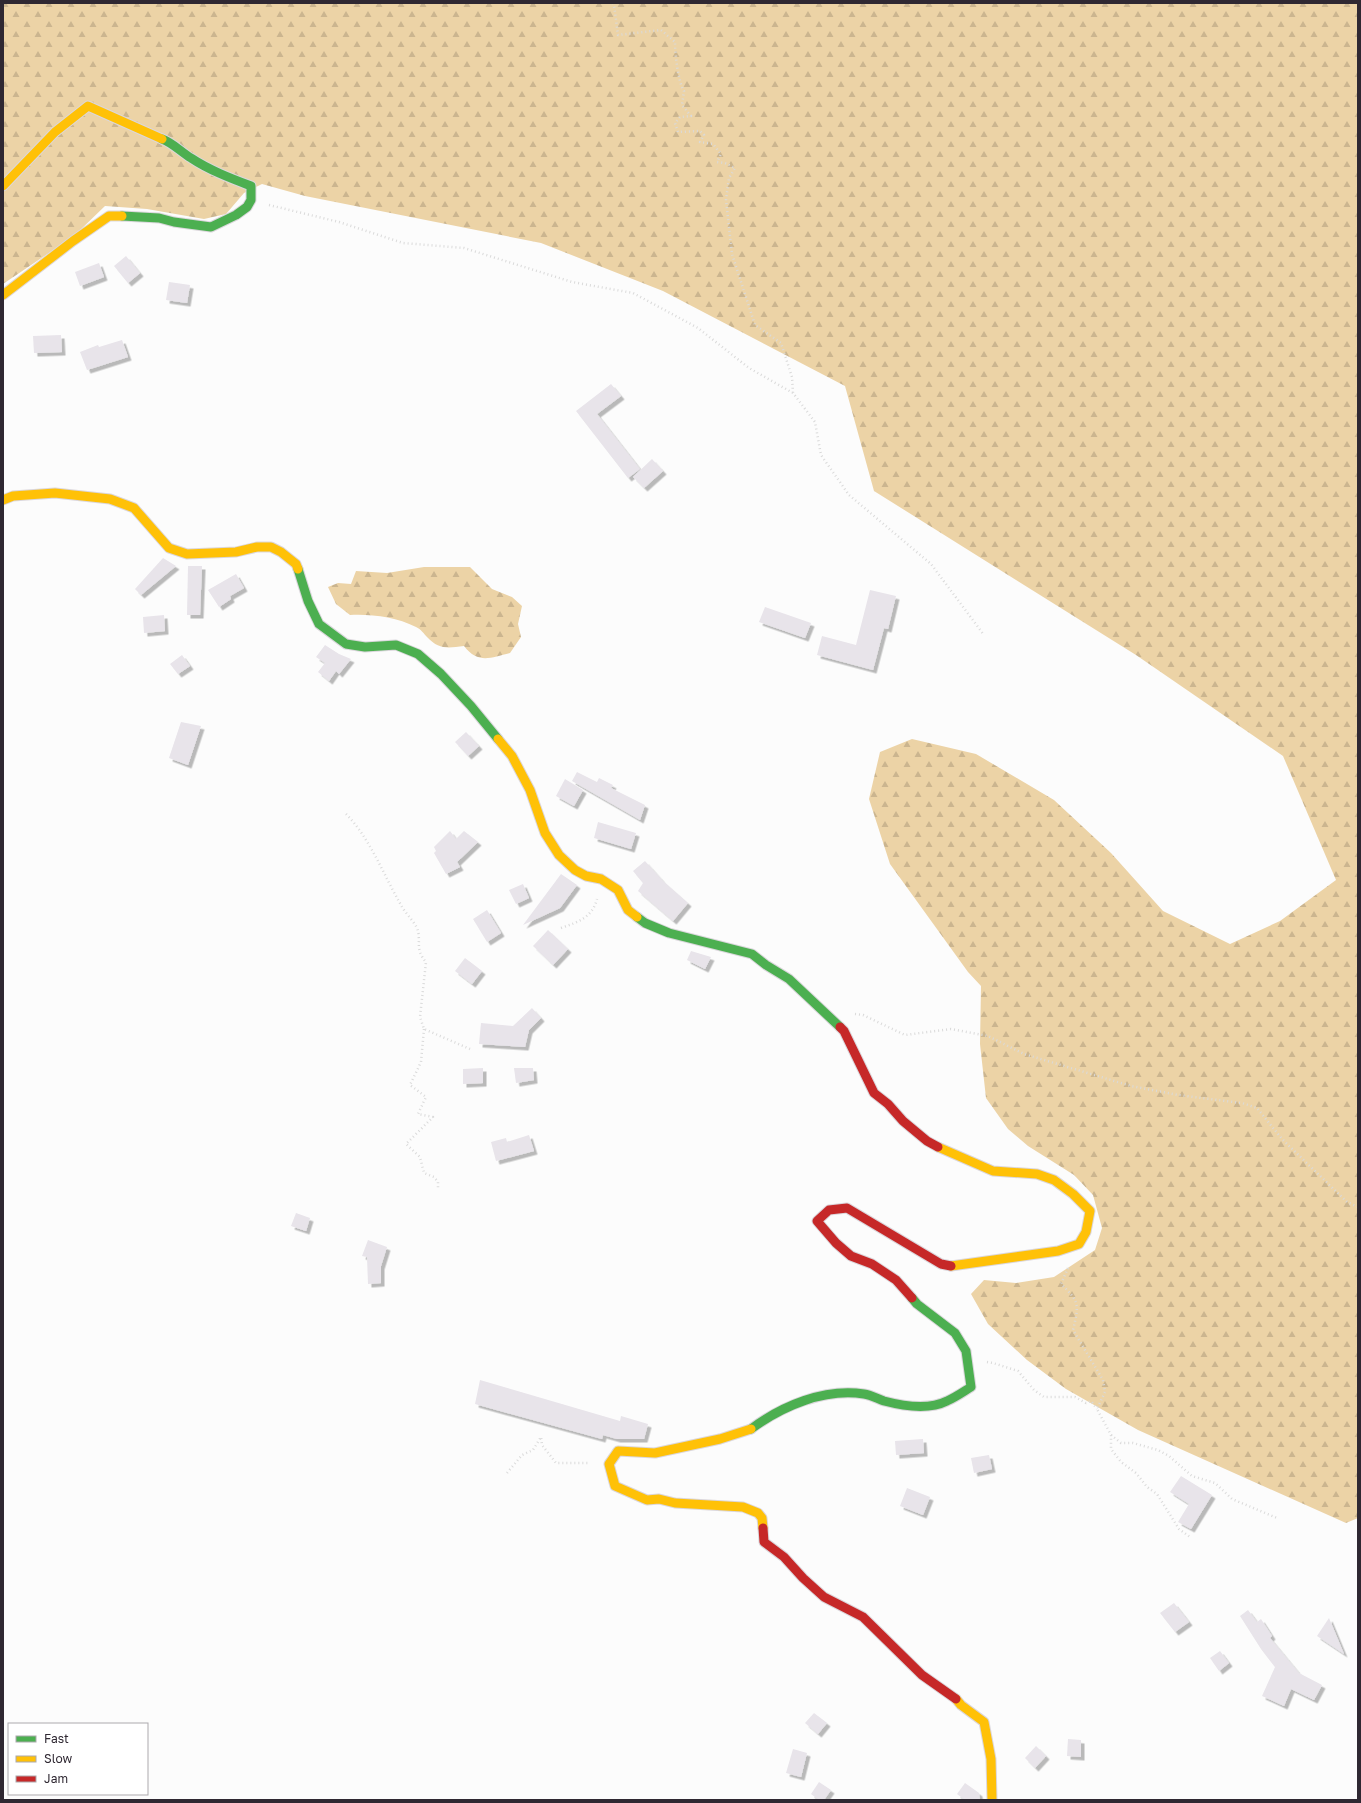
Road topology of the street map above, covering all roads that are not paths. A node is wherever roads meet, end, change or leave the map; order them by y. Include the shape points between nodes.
1 (3, 186) edge
2 (3, 295) edge
3 (3, 500) edge
4 (992, 1800) edge

1 - 2 street via 55,132 88,106 170,142 190,158 251,186 251,200 247,207 211,227 159,218 109,216
3 - 4 street via 13,496 55,493 110,499 134,508 169,548 187,554 236,552 257,547 271,547 281,552 296,564 308,601 319,624 346,644 365,647 396,645 418,654 471,706 512,756 530,790 545,833 559,855 575,870 586,876 601,879 618,890 628,910 645,923 668,933 752,954 789,979 844,1031 868,1076 874,1093 927,1141 993,1171 1037,1174 1054,1180 1073,1194 1090,1212 1086,1232 1079,1244 1058,1251 954,1266 941,1264 847,1208 829,1210 817,1221 836,1243 851,1256 872,1264 896,1280 917,1304 955,1333 966,1351 971,1387 946,1402 919,1407 885,1401 865,1394 835,1393 793,1404 763,1419 751,1429 726,1437 655,1453 618,1451 609,1464 615,1486 647,1500 742,1507 758,1513 762,1518 764,1542 784,1557 824,1597 863,1618 922,1675 984,1722 991,1759

